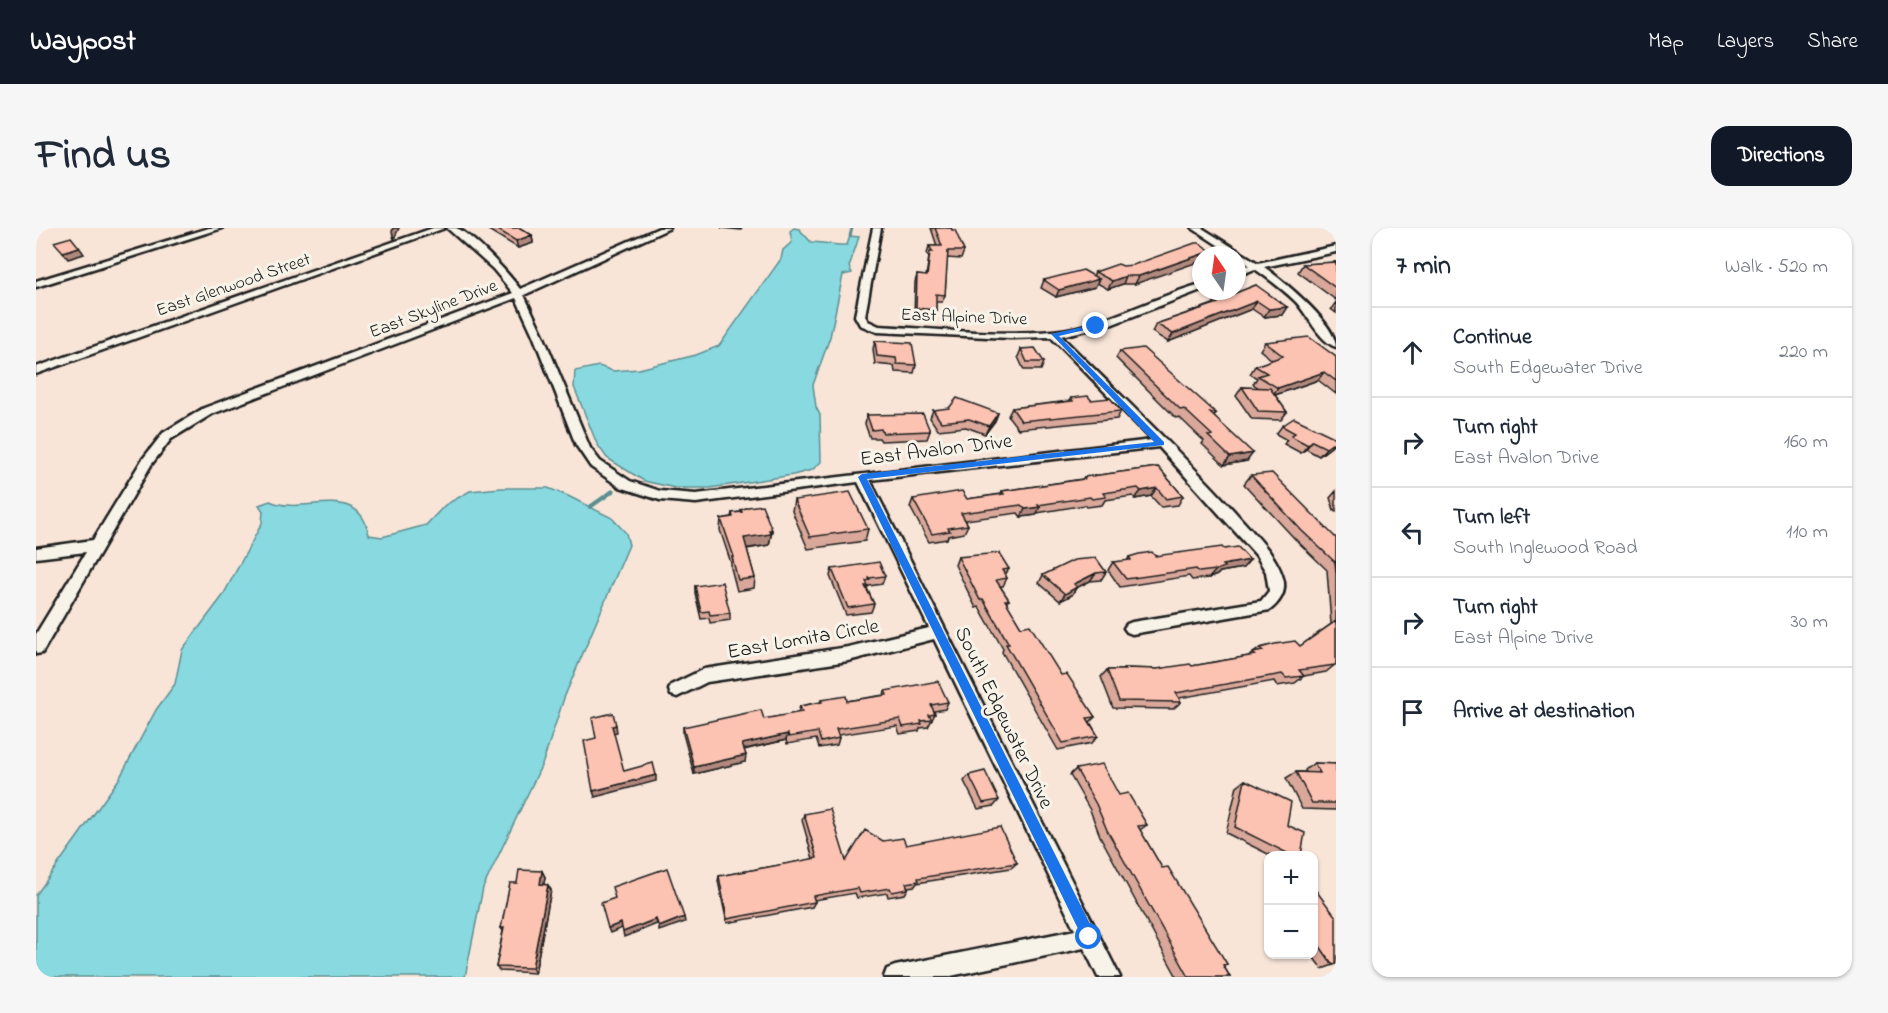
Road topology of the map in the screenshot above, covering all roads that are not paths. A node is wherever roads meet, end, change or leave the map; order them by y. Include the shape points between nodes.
1 (218, 228) edge
2 (441, 228) edge
3 (451, 228) edge
4 (666, 228) edge
5 (877, 228) edge
6 (1196, 228) edge
7 (1336, 249) edge
8 (1256, 266) junction
9 (1246, 270) edge
10 (36, 284) edge
11 (1192, 290) edge
12 (518, 294) junction
13 (1054, 334) junction
14 (1336, 344) edge
15 (36, 371) edge
16 (1161, 443) junction
17 (862, 477) junction
18 (97, 545) junction
19 (36, 553) edge
20 (1132, 628) dead end
21 (938, 632) junction
22 (36, 648) edge
23 (676, 690) dead end
24 (1089, 937) junction
25 (895, 977) edge
26 (1109, 977) edge

1 - 10 street
2 - 15 street, East Glenwood Street
3 - 12 street via 492,262
4 - 12 street, East Skyline Drive
5 - 13 street, East Alpine Drive via 860,313 864,323 880,330
6 - 8 street
7 - 8 street
8 - 9 street
8 - 14 street via 1293,294
11 - 13 street, East Alpine Drive via 1108,322
12 - 17 street, East Avalon Drive via 586,452 628,485 675,498 712,498
12 - 18 street, East Skyline Drive via 208,411 167,436 146,463
13 - 16 street
16 - 17 street, East Avalon Drive
16 - 20 street via 1216,499 1273,570 1277,585 1274,598 1265,606
17 - 21 street, South Edgewater Drive
18 - 19 street
18 - 22 street, East Skyline Drive
21 - 23 street, East Lomita Circle via 848,654 704,676
21 - 24 street, South Edgewater Drive
24 - 25 street
24 - 26 street, South Edgewater Drive

